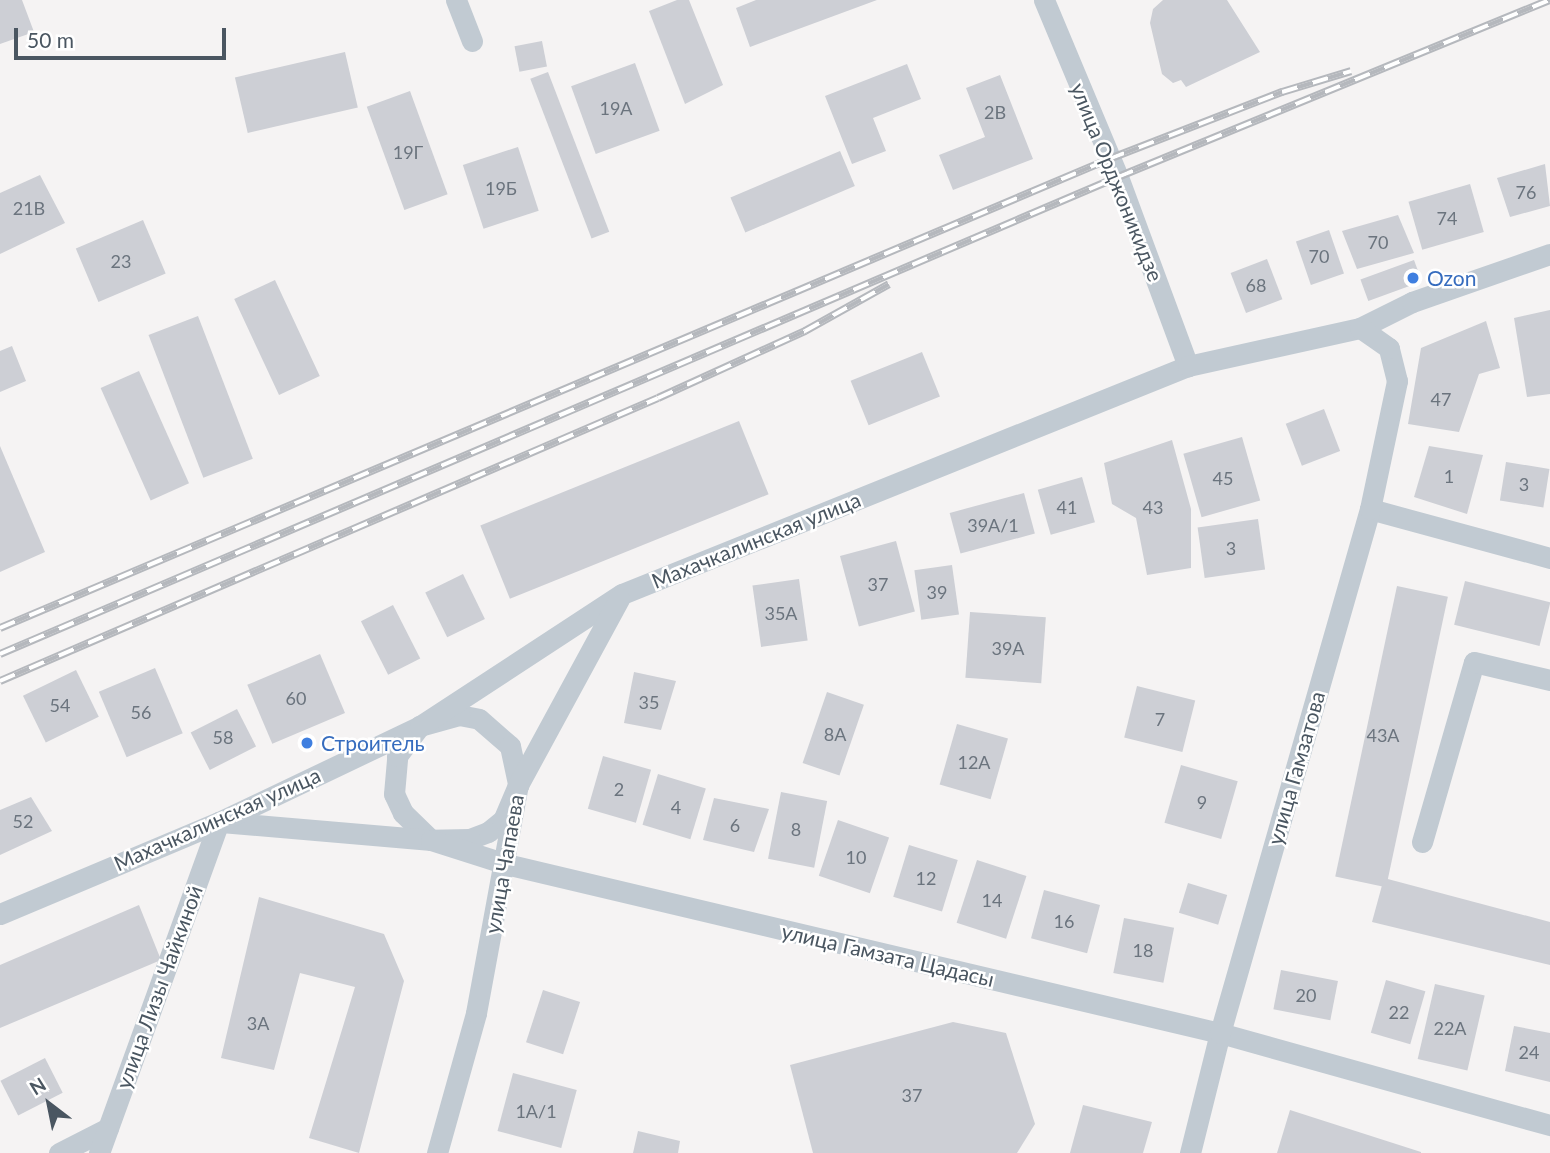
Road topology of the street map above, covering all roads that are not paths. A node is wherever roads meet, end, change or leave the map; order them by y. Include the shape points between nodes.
1 (456, 0) edge
2 (1044, 0) edge
3 (472, 41) dead end
4 (1550, 254) edge
5 (1360, 328) junction
6 (1188, 366) junction
7 (1370, 509) junction
8 (1550, 558) edge
9 (622, 594) junction
10 (1550, 680) edge
11 (420, 726) junction
12 (518, 785) junction
13 (219, 822) junction
14 (431, 840) junction
15 (1422, 842) dead end
16 (506, 864) junction
17 (0, 914) edge
18 (1220, 1033) junction
19 (1550, 1125) edge
20 (108, 1128) junction
21 (59, 1153) edge
22 (99, 1153) edge
23 (437, 1153) edge
24 (1190, 1153) edge

1 - 3 street
2 - 6 street, улица Орджоникидзе via 1118,177
4 - 5 street, Махачкалинская улица via 1412,302
5 - 6 street, Махачкалинская улица
5 - 7 street, улица Гамзатова via 1389,348 1398,381
6 - 9 street, Махачкалинская улица
7 - 8 street
7 - 18 street, улица Гамзатова
9 - 11 street, Махачкалинская улица
9 - 12 street, улица Чапаева
10 - 15 street via 1474,662
11 - 12 street via 439,717 479,719 510,746
11 - 13 street, Махачкалинская улица
11 - 14 street via 401,747 392,775 402,813
12 - 14 street via 503,820 488,832 470,839
12 - 16 street, улица Чапаева
13 - 14 street, улица Гамзата Цадасы
13 - 17 street, Махачкалинская улица
13 - 20 street, улица Лизы Чайкиной
14 - 16 street, улица Гамзата Цадасы
16 - 18 street, улица Гамзата Цадасы
16 - 23 street, улица Чапаева via 476,1013
18 - 19 street, улица Гамзата Цадасы
18 - 24 street, улица Гамзатова
20 - 21 street
20 - 22 street, улица Лизы Чайкиной

